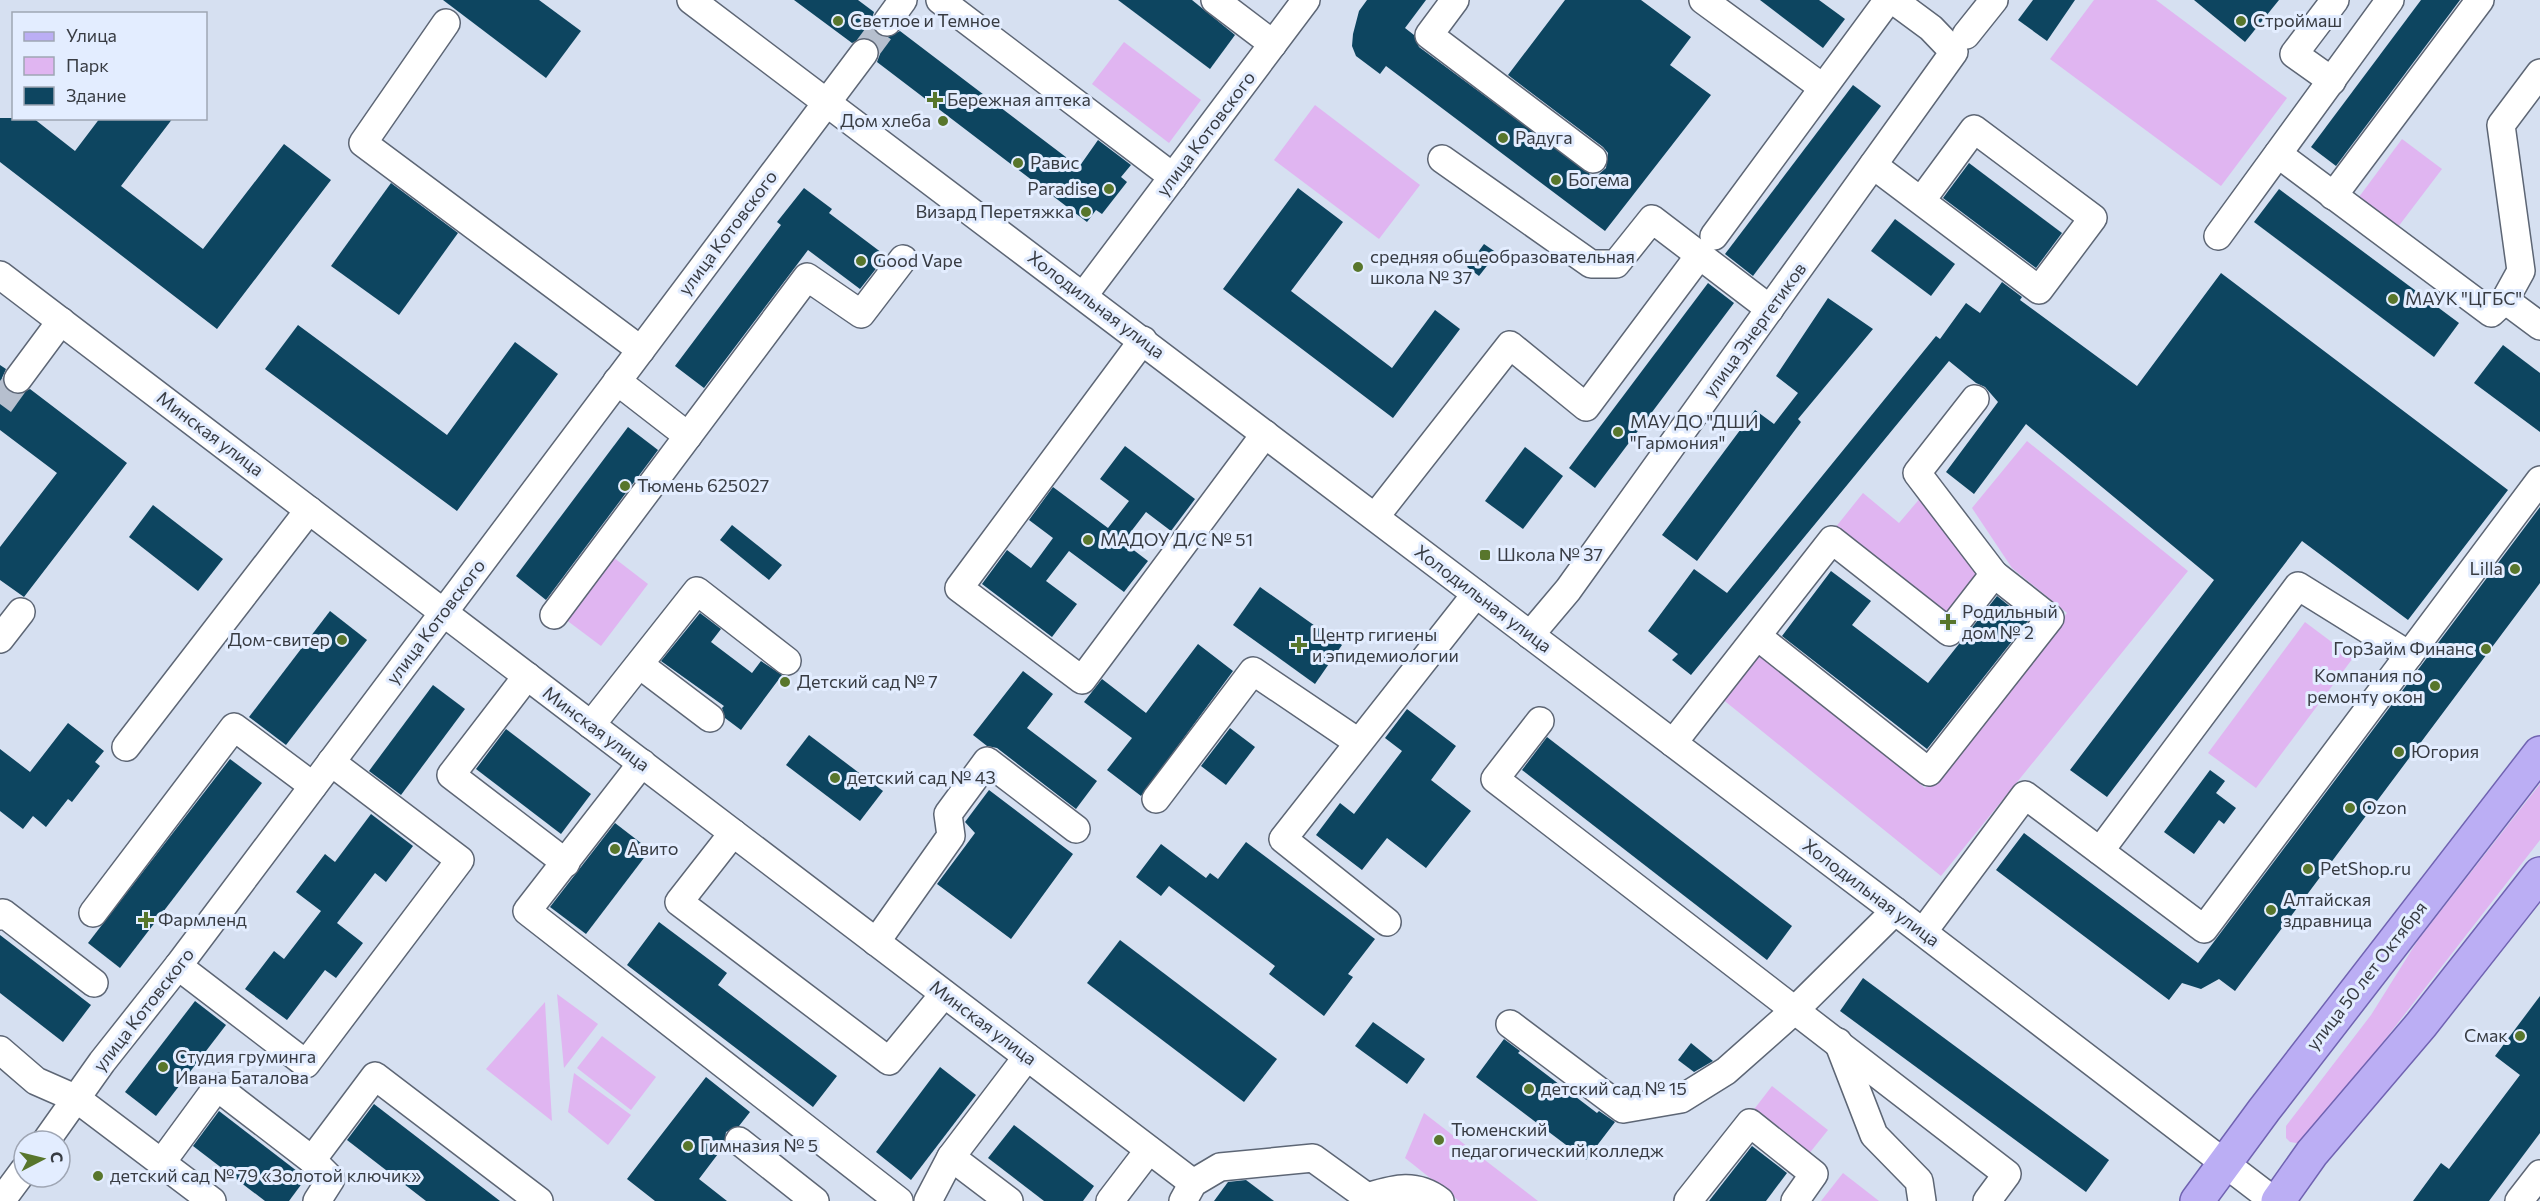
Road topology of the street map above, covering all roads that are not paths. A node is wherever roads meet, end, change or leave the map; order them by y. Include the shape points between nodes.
1 (691, 0) edge
2 (903, 0) edge
3 (940, 0) edge
4 (1215, 0) edge
5 (1306, 0) edge
6 (1455, 0) edge
7 (1703, 0) edge
8 (1888, 0) edge
9 (1893, 0) edge
10 (1994, 0) edge
11 (2335, 0) edge
12 (2390, 0) edge
13 (2480, 0) edge
14 (887, 22) tunnel mouth
15 (446, 23) dead end
16 (1273, 44) junction
17 (1960, 44) junction
18 (864, 53) tunnel mouth
19 (2540, 73) edge
20 (2332, 81) junction
21 (1822, 87) junction
22 (827, 102) junction
23 (2278, 154) junction
24 (1442, 159) dead end
25 (1593, 159) dead end
26 (1873, 165) junction
27 (1173, 177) junction
28 (2332, 196) junction
29 (1921, 201) junction
30 (2218, 236) dead end
31 (1707, 246) junction
32 (903, 259) dead end
33 (0, 274) edge
34 (1084, 295) junction
35 (2505, 300) junction
36 (1770, 309) junction
37 (61, 321) junction
38 (2540, 326) edge
39 (1143, 340) junction
40 (641, 350) junction
41 (18, 379) tunnel mouth
42 (617, 381) junction
43 (1975, 399) dead end
44 (1265, 434) junction
45 (688, 435) junction
46 (2540, 480) edge
47 (309, 510) junction
48 (1375, 517) junction
49 (1994, 574) junction
50 (1476, 594) junction
51 (21, 612) dead end
52 (443, 612) junction
53 (554, 615) dead end
54 (1530, 634) junction
55 (1757, 636) junction
56 (0, 639) edge
57 (2409, 655) junction
58 (787, 661) dead end
59 (640, 665) junction
60 (526, 676) junction
61 (710, 718) dead end
62 (1540, 721) dead end
63 (591, 724) junction
64 (1358, 742) junction
65 (1673, 743) junction
66 (126, 747) dead end
67 (2540, 753) edge
68 (331, 762) junction
69 (642, 763) junction
70 (313, 786) junction
71 (1156, 799) dead end
72 (1076, 829) dead end
73 (733, 833) junction
74 (2100, 851) junction
75 (566, 863) junction
76 (2540, 874) edge
77 (1895, 911) junction
78 (93, 913) dead end
79 (0, 916) edge
80 (1387, 922) dead end
81 (1923, 932) junction
82 (876, 942) junction
83 (178, 966) junction
84 (94, 983) dead end
85 (944, 994) junction
86 (1796, 1010) junction
87 (1510, 1024) dead end
88 (1837, 1041) junction
89 (0, 1050) edge
90 (1027, 1057) junction
91 (77, 1099) junction
92 (55, 1129) edge
93 (739, 1141) dead end
94 (1149, 1150) junction
95 (951, 1157) junction
96 (312, 1160) junction
97 (162, 1162) junction
98 (2225, 1162) junction
99 (2540, 1174) edge
100 (1188, 1192) edge
101 (1366, 1199) edge
102 (212, 1201) edge
103 (316, 1201) edge
104 (539, 1201) edge
105 (816, 1201) edge
106 (899, 1201) edge
107 (928, 1201) edge
108 (1009, 1201) edge
109 (1110, 1201) edge
110 (1440, 1201) edge
111 (1688, 1201) edge
112 (1795, 1201) edge
113 (1922, 1201) edge
114 (1987, 1201) edge
115 (2197, 1201) edge
116 (2276, 1201) edge
117 (2519, 1201) edge

1 - 22 street, Холодильная улица
2 - 14 street
3 - 27 street
4 - 16 street
5 - 16 street, улица Котовского
6 - 25 street via 1429,35
7 - 21 street
8 - 21 street
9 - 17 street
10 - 17 street, улица Энергетиков
11 - 20 street via 2294,54
12 - 20 street
13 - 28 street
15 - 40 street via 363,143
16 - 27 street, улица Котовского
17 - 26 street, улица Энергетиков
18 - 22 street, улица Котовского
19 - 35 street via 2500,125 2521,271
20 - 23 street
21 - 31 street
22 - 34 street, Холодильная улица
22 - 40 street, улица Котовского
23 - 28 street
23 - 30 street
24 - 31 street via 1591,264 1616,264 1652,219
26 - 29 street
26 - 36 street, улица Энергетиков
27 - 34 street, улица Котовского
28 - 35 street via 2491,314
29 - 29 street via 2039,290 2093,218 1974,129
31 - 36 street
31 - 48 street via 1586,407 1510,345
32 - 45 street via 861,314 807,277
33 - 37 street, Минская улица
34 - 39 street, Холодильная улица
35 - 38 street
36 - 54 street, улица Энергетиков via 1568,590
37 - 41 street
37 - 47 street, Минская улица
39 - 44 street, Холодильная улица
39 - 44 street via 959,588 1082,680
40 - 42 street, улица Котовского
42 - 45 street
42 - 52 street, улица Котовского
43 - 49 street via 1917,473
44 - 48 street, Холодильная улица
45 - 53 street
46 - 57 street
47 - 52 street, Минская улица
47 - 66 street
48 - 50 street, Холодильная улица
49 - 55 street via 1948,632 1832,540
49 - 55 street via 2050,618 1929,772
50 - 54 street, Холодильная улица
50 - 64 street
51 - 56 street
52 - 60 street, Минская улица
52 - 68 street, улица Котовского
54 - 65 street, Холодильная улица
55 - 65 street
57 - 74 street via 2298,586
57 - 74 street via 2204,929
58 - 59 street via 697,591
59 - 61 street
59 - 63 street
60 - 63 street, Минская улица
60 - 75 street via 451,776
62 - 86 street via 1495,779
63 - 69 street, Минская улица
64 - 71 street via 1254,671
64 - 80 street via 1283,838
65 - 77 street, Холодильная улица
67 - 98 main road, улица 50 лет Октября
68 - 70 street, улица Котовского
68 - 83 street via 460,860 306,1064
69 - 73 street, Минская улица
69 - 75 street
70 - 78 street via 234,727
70 - 83 street, улица Котовского
72 - 82 street via 987,761 948,814 951,836
73 - 82 street, Минская улица
73 - 85 street via 679,902 889,1060
74 - 81 street via 2025,795
75 - 106 street via 527,911
76 - 116 main road
77 - 81 street, Холодильная улица
77 - 86 street
79 - 84 street via 3,913
81 - 98 street, Холодильная улица
82 - 85 street, Минская улица
83 - 91 street, улица Котовского
85 - 90 street, Минская улица
86 - 87 street via 1726,1071 1681,1099 1623,1109
86 - 88 street
88 - 113 street via 1874,1135 1919,1181
88 - 114 street via 2007,1174
89 - 91 street via 36,1081
90 - 94 street, Минская улица
90 - 95 street
91 - 92 street, улица Котовского
91 - 97 street
93 - 105 street
94 - 100 street, Минская улица
94 - 109 street
95 - 107 street
95 - 108 street
96 - 97 street via 217,1087
96 - 103 street via 331,1179
96 - 104 street via 375,1076
97 - 102 street
98 - 115 main road, улица 50 лет Октября
98 - 116 street, Холодильная улица
99 - 117 street
100 - 101 street via 1220,1167 1313,1158
101 - 110 street via 1399,1187 1431,1194
111 - 112 street via 1750,1123 1814,1174

